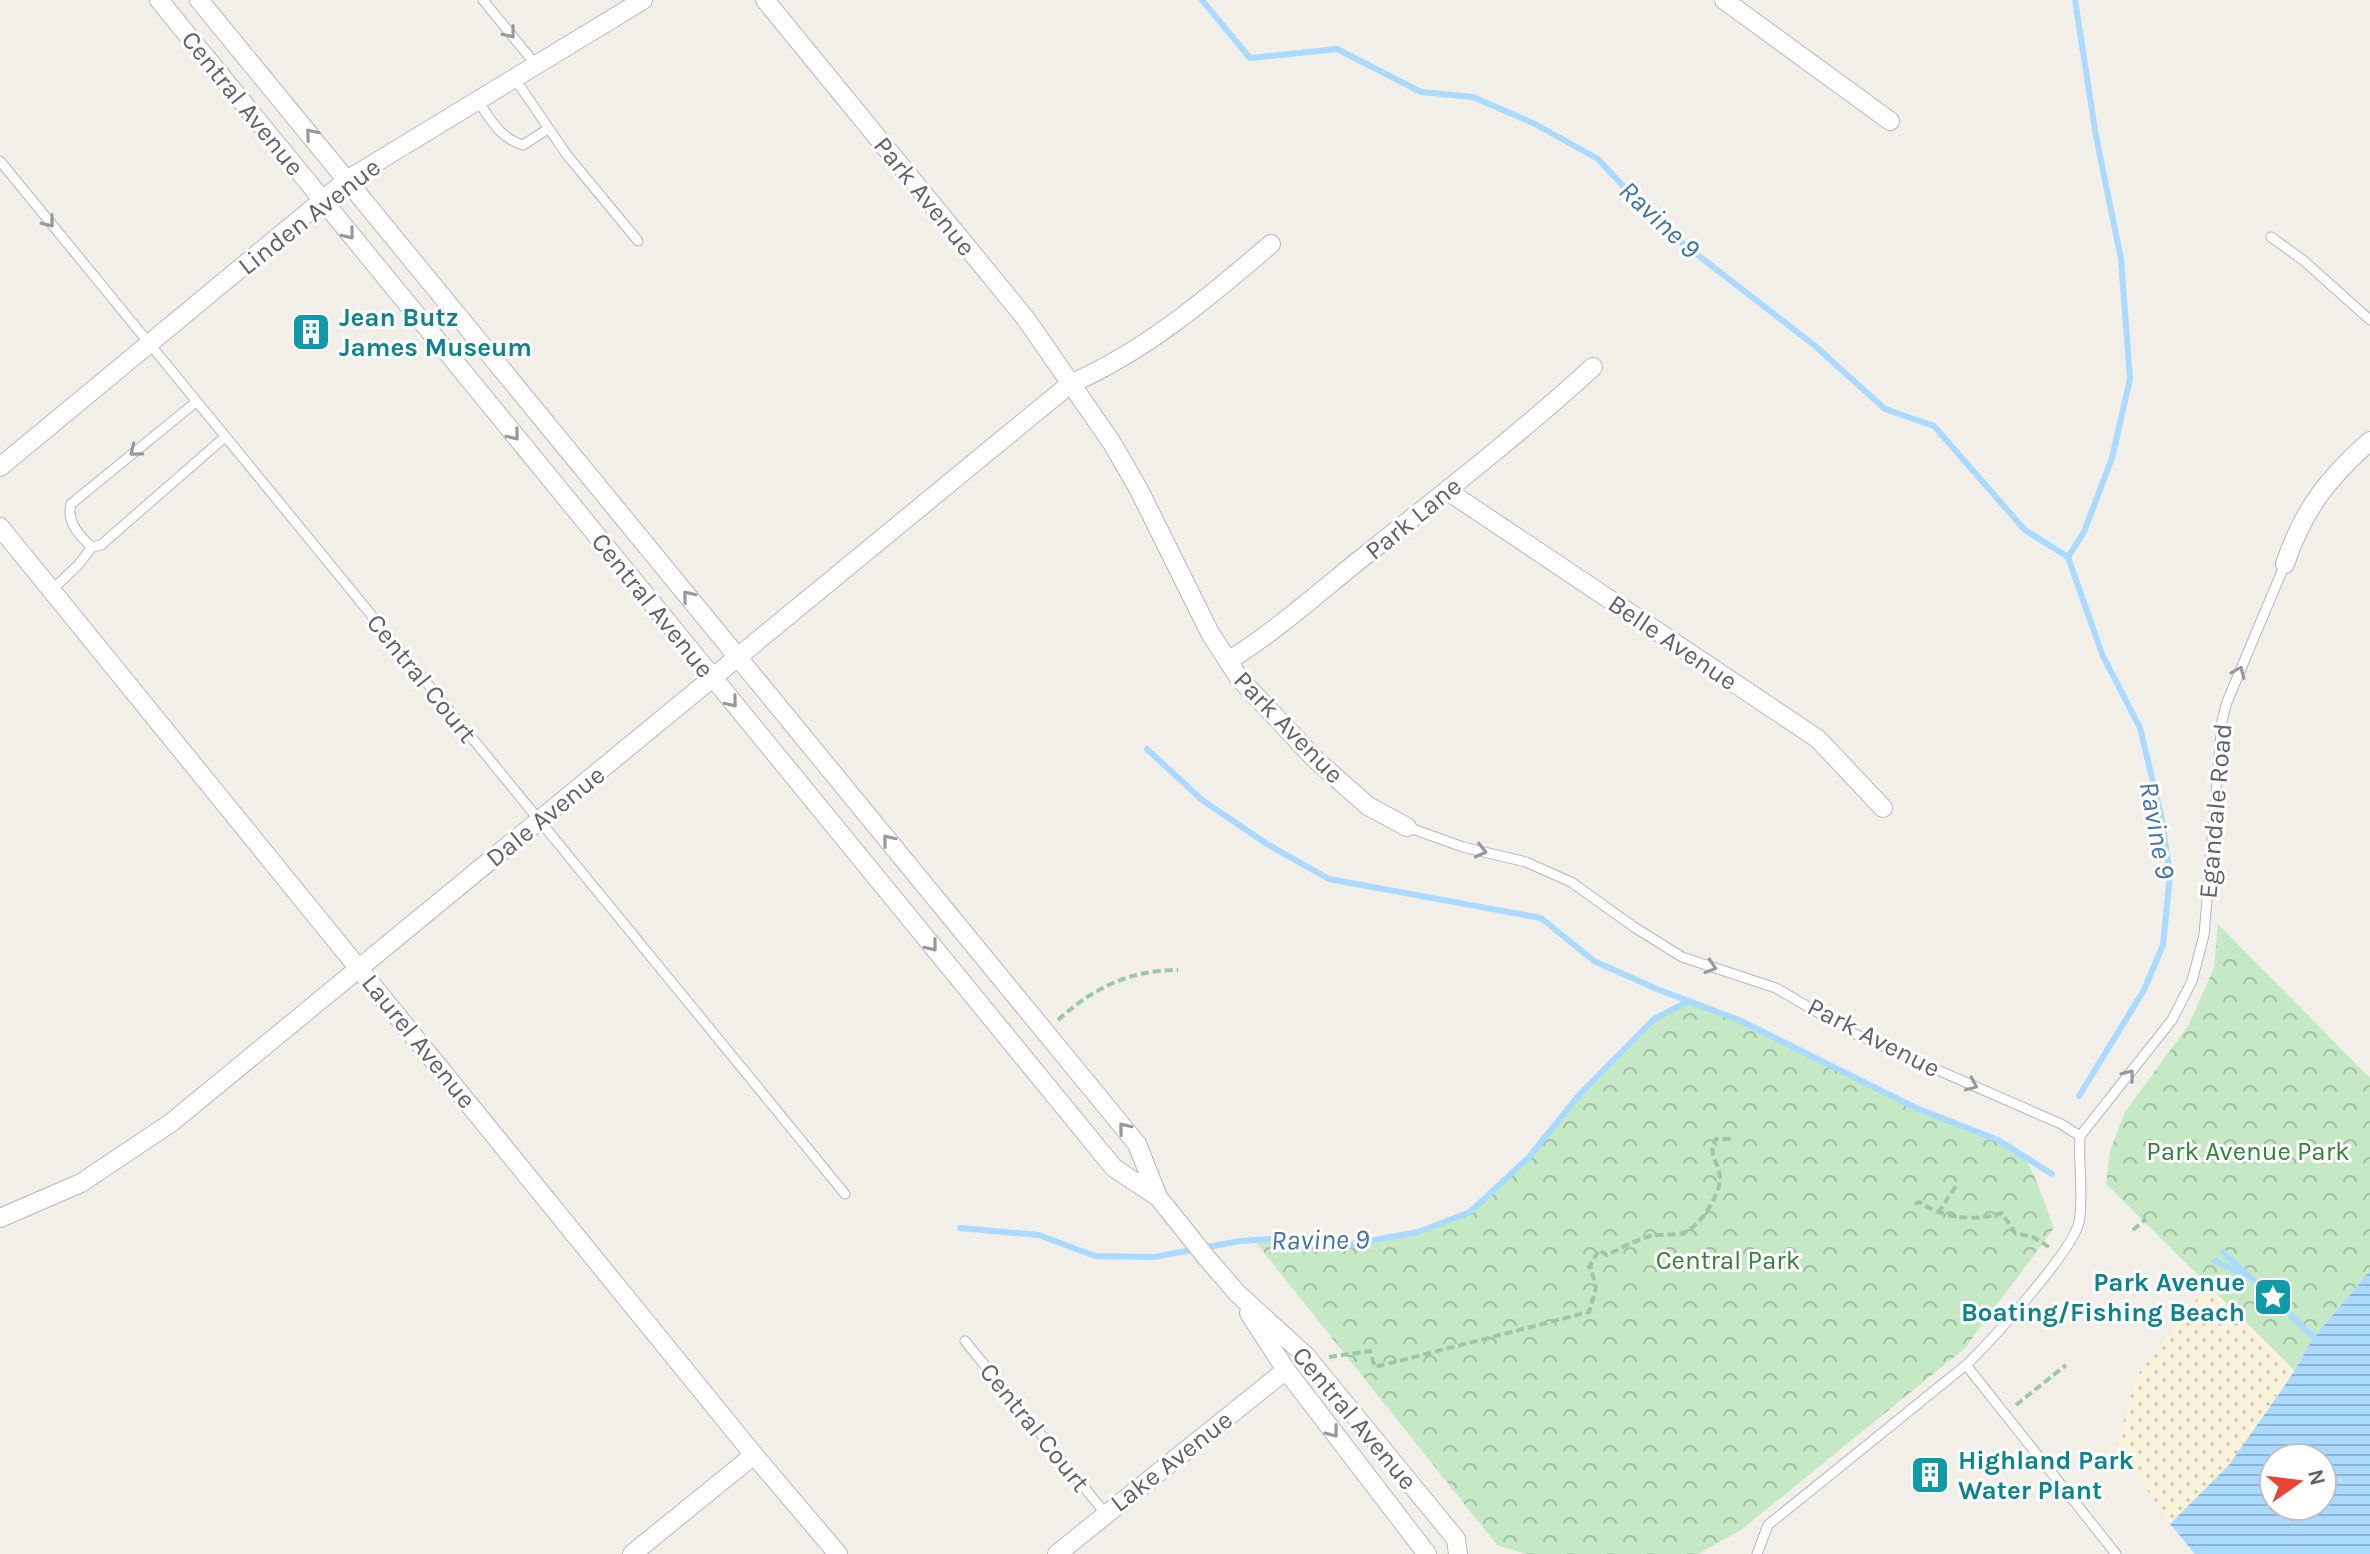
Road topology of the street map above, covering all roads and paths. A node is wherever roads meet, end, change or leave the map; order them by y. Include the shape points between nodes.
1 (159, 0) edge
2 (199, 0) edge
3 (483, 0) edge
4 (643, 0) edge
5 (765, 0) edge
6 (1724, 0) edge
7 (536, 66) junction
8 (515, 79) junction
9 (478, 101) junction
10 (1890, 121) dead end
11 (548, 129) junction
12 (0, 161) edge
13 (347, 180) junction
14 (323, 202) junction
15 (2271, 237) dead end
16 (638, 241) dead end
17 (1271, 244) dead end
18 (2370, 320) edge
19 (150, 345) junction
20 (1593, 367) dead end
21 (1070, 384) junction
22 (196, 402) junction
23 (225, 437) junction
24 (2370, 441) edge
25 (0, 467) edge
26 (1449, 492) junction
27 (0, 527) edge
28 (92, 547) junction
29 (2285, 564) joint
30 (52, 590) junction
31 (738, 657) junction
32 (1228, 661) junction
33 (713, 678) junction
34 (1883, 808) dead end
35 (539, 820) junction
36 (1407, 827) joint
37 (933, 895) junction
38 (906, 914) junction
39 (360, 968) junction
40 (1178, 970) dead end
41 (1045, 1032) junction
42 (2080, 1136) junction
43 (1732, 1139) dead end
44 (1956, 1186) dead end
45 (845, 1194) dead end
46 (1158, 1197) junction
47 (1915, 1204) dead end
48 (1938, 1213) junction
49 (0, 1218) edge
50 (2146, 1219) dead end
51 (2133, 1230) dead end
52 (2050, 1248) dead end
53 (1232, 1288) junction
54 (965, 1341) dead end
55 (1326, 1357) dead end
56 (1966, 1365) junction
57 (2066, 1365) dead end
58 (1286, 1370) junction
59 (2004, 1414) junction
60 (754, 1455) junction
61 (1105, 1513) junction
62 (632, 1554) edge
63 (838, 1554) edge
64 (1057, 1554) edge
65 (1427, 1554) edge
66 (1458, 1554) edge
67 (1757, 1554) edge
68 (2116, 1554) edge

1 - 14 street, Central Avenue
13 -> 2 street, Central Avenue
3 -> 7 lane
4 - 7 street, Linden Avenue
5 - 21 street, Park Avenue via 1026,319
6 - 10 street
7 - 8 street, Linden Avenue
8 - 9 street, Linden Avenue
8 - 11 lane
9 - 11 lane via 498,132 511,141 523,145
9 - 13 street, Linden Avenue
11 - 16 lane
12 -> 19 lane, Central Court
13 - 14 street, Linden Avenue
31 -> 13 street, Central Avenue
14 - 19 street, Linden Avenue
14 -> 33 street, Central Avenue
15 - 18 lane
17 - 21 street, Dale Avenue via 1160,333
19 - 22 lane, Central Court
19 - 25 street, Linden Avenue
20 - 26 street, Park Lane
21 - 31 street, Dale Avenue
21 - 32 street, Park Avenue via 1139,490
22 - 23 lane, Central Court
22 -> 28 lane via 71,504 70,520
23 - 28 lane via 101,545
23 - 35 lane, Central Court
24 - 29 street, Egandale Road via 2326,483 2303,516
26 - 32 street, Park Lane via 1265,638
26 - 34 street, Belle Avenue via 1818,739
27 - 30 street, Laurel Avenue
28 - 30 lane
42 -> 29 lane, Egandale Road via 2172,1020 2192,981 2204,935 2222,721
30 - 39 street, Laurel Avenue
31 - 33 street, Dale Avenue
37 -> 31 street, Central Avenue
32 - 36 street, Park Avenue via 1316,760 1368,806
33 - 35 street, Dale Avenue
33 -> 38 street, Central Avenue
35 - 39 street, Dale Avenue
35 - 45 lane, Central Court
36 -> 42 lane, Park Avenue via 1526,862 1571,882 1682,957 1776,988 1853,1033
37 - 38 street
37 - 41 street, Central Avenue
38 -> 46 street, Central Avenue via 1114,1168
39 - 49 street, Dale Avenue via 117,1161 81,1183
39 - 60 street, Laurel Avenue
40 - 41 path via 1151,970 1099,988
46 -> 41 street, Central Avenue via 1137,1144
42 - 56 lane via 2078,1226 2048,1271
43 - 55 path via 1712,1144 1719,1191 1692,1229 1648,1236 1607,1255 1599,1250 1589,1266 1596,1288 1589,1312 1375,1367 1370,1351
44 - 48 path
46 - 53 street, Central Avenue
47 - 48 path
48 - 52 path via 1987,1218 2002,1213 2015,1233
50 - 51 path
53 - 58 street, Central Avenue
53 - 66 street, Central Avenue via 1306,1356 1456,1539
54 - 61 lane, Central Court
56 - 59 lane
56 - 67 lane via 1768,1525
57 - 59 path
58 - 61 street, Lake Avenue
58 -> 65 street, Central Avenue
59 - 68 lane
60 - 62 street
60 - 63 street, Laurel Avenue
61 - 64 street, Lake Avenue

